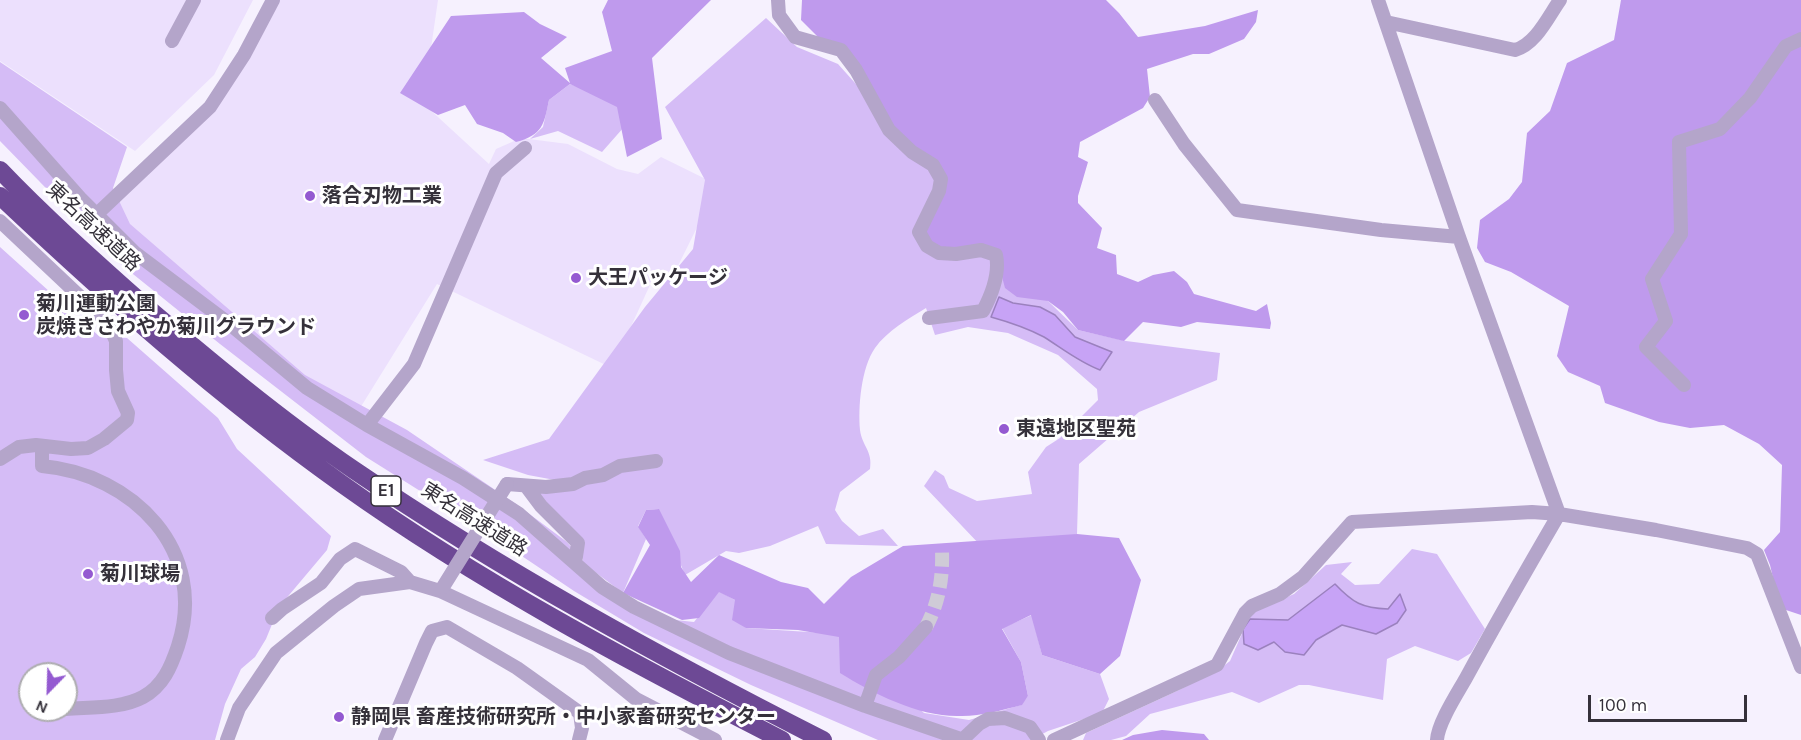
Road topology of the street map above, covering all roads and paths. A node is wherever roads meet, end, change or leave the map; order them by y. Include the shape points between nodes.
1 (194, 0) edge
2 (273, 0) edge
3 (778, 0) edge
4 (1378, 0) edge
5 (1560, 0) edge
6 (1386, 22) junction
7 (1801, 39) edge
8 (172, 41) dead end
9 (1155, 100) dead end
10 (0, 108) edge
11 (525, 148) dead end
12 (0, 170) edge
13 (0, 196) edge
14 (97, 214) junction
15 (0, 221) edge
16 (1459, 237) junction
17 (929, 318) dead end
18 (1684, 385) dead end
19 (367, 425) junction
20 (42, 446) junction
21 (0, 459) edge
22 (657, 461) dead end
23 (526, 486) junction
24 (1559, 514) junction
25 (575, 563) junction
26 (410, 582) junction
27 (441, 589) junction
28 (272, 618) dead end
29 (926, 627) tunnel mouth
30 (1801, 668) edge
31 (865, 706) junction
32 (78, 708) edge
33 (227, 740) edge
34 (385, 740) edge
35 (579, 740) edge
36 (715, 740) edge
37 (782, 740) edge
38 (823, 740) edge
39 (964, 740) edge
40 (1039, 740) edge
41 (1054, 740) edge
42 (1437, 740) edge

1 - 8 street
2 - 14 street via 210,107
3 - 17 street via 779,15 795,37 841,50 889,130 933,165 940,185 919,232 927,246 939,253 981,250 996,255 998,267 983,311
4 - 6 street
5 - 6 street via 1534,38 1515,50
6 - 16 street
7 - 18 street via 1786,46 1750,98 1720,129 1679,142 1681,234 1652,279 1666,321 1646,347
9 - 16 street via 1184,144 1237,210
10 - 14 street
11 - 19 street via 496,173 414,364
12 - 38 highway, 東名高速道路 / E1 via 101,267 184,339 353,469 542,589
13 - 37 highway, 東名高速道路 / E1 via 171,353 342,485 533,605
14 - 19 street via 134,252 307,387
15 - 20 street via 108,324 116,341 118,391 128,413 127,420 88,448
16 - 24 street
19 - 25 street via 519,514
20 - 21 street via 19,447
20 - 32 street via 42,466 75,472 118,489 151,516 166,535 183,579 185,604 179,641 170,668 154,690 125,704
22 - 23 street via 620,466 573,483
23 - 25 street via 578,543
23 - 27 street, bridge via 507,484
24 - 30 street via 1733,545 1757,554
24 - 41 street via 1532,512 1352,522 1303,577 1245,613 1217,665
24 - 42 street via 1457,694
25 - 31 street via 602,587 634,607 729,653
26 - 27 street
26 - 28 street via 401,572 355,549 340,559 321,582
26 - 33 street via 359,589 276,652 239,708
27 - 36 street via 588,660 636,699
29 - 31 street via 876,675
31 - 39 street
34 - 35 street via 432,632 447,627 517,668 580,713
39 - 40 street via 988,719 1005,718 1030,727

